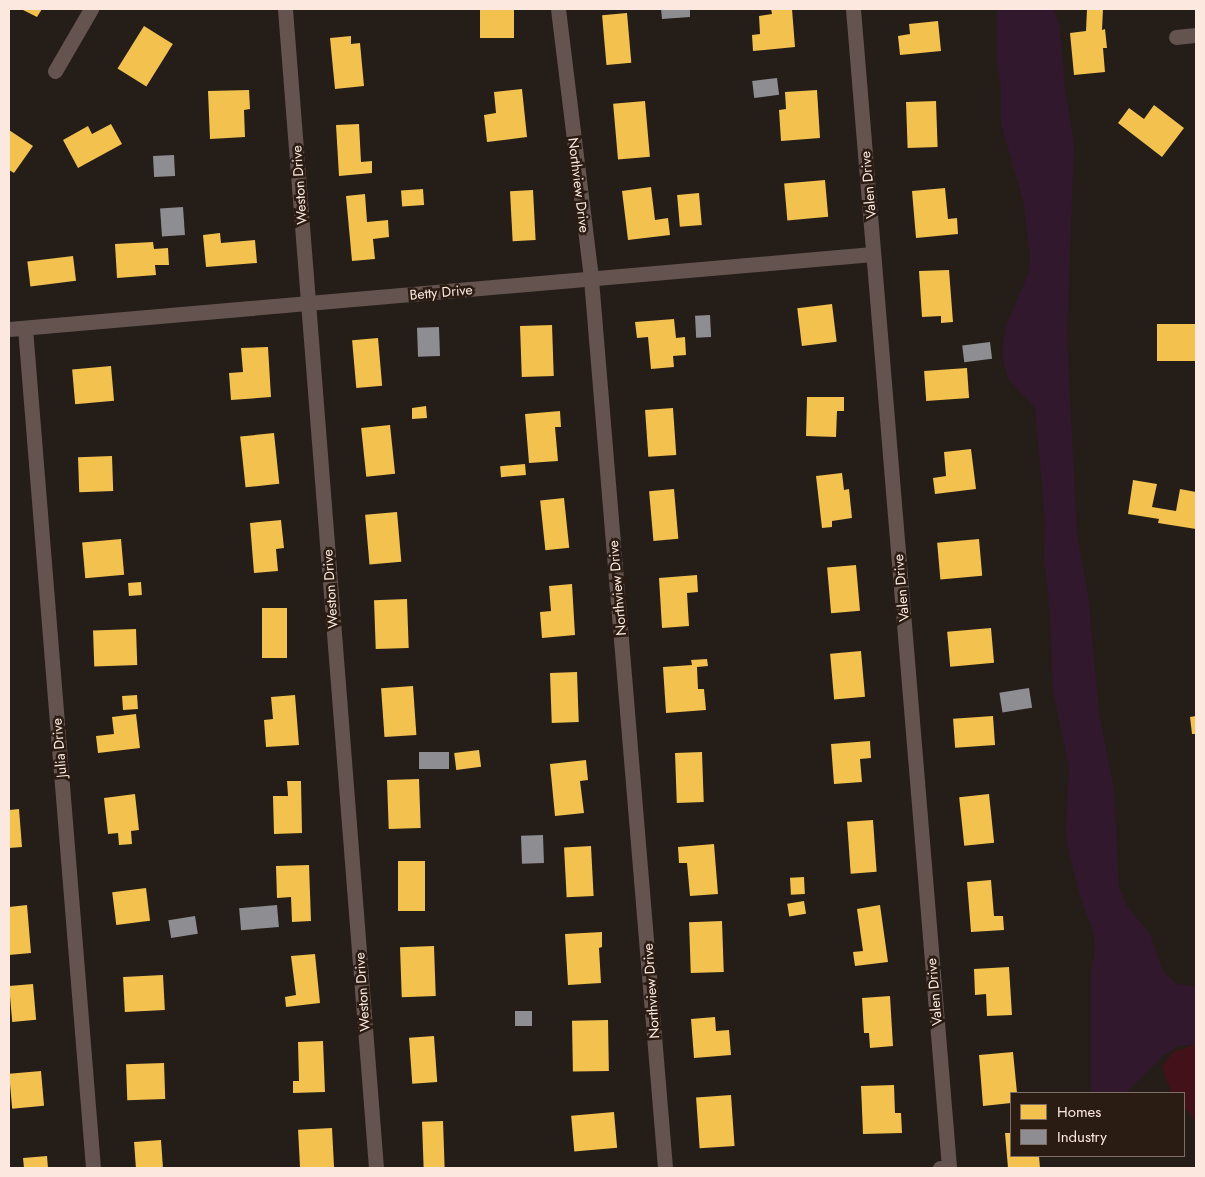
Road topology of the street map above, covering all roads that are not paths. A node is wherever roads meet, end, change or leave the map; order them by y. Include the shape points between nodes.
1 (91, 9) edge
2 (285, 9) edge
3 (558, 9) edge
4 (853, 9) edge
5 (1196, 35) edge
6 (1176, 37) dead end
7 (55, 71) dead end
8 (874, 254) junction
9 (591, 279) junction
10 (308, 304) junction
11 (25, 328) junction
12 (9, 329) edge
13 (93, 1168) edge
14 (376, 1168) edge
15 (665, 1168) edge
16 (944, 1168) edge

1 - 7 street
2 - 10 street, Weston Drive
3 - 9 street, Northview Drive
4 - 8 street, Valen Drive
5 - 6 street
8 - 9 street, Betty Drive
8 - 16 street, Valen Drive
9 - 10 street, Betty Drive
9 - 15 street, Northview Drive
10 - 11 street, Betty Drive
10 - 14 street, Weston Drive
11 - 12 street, Betty Drive
11 - 13 street, Julia Drive

